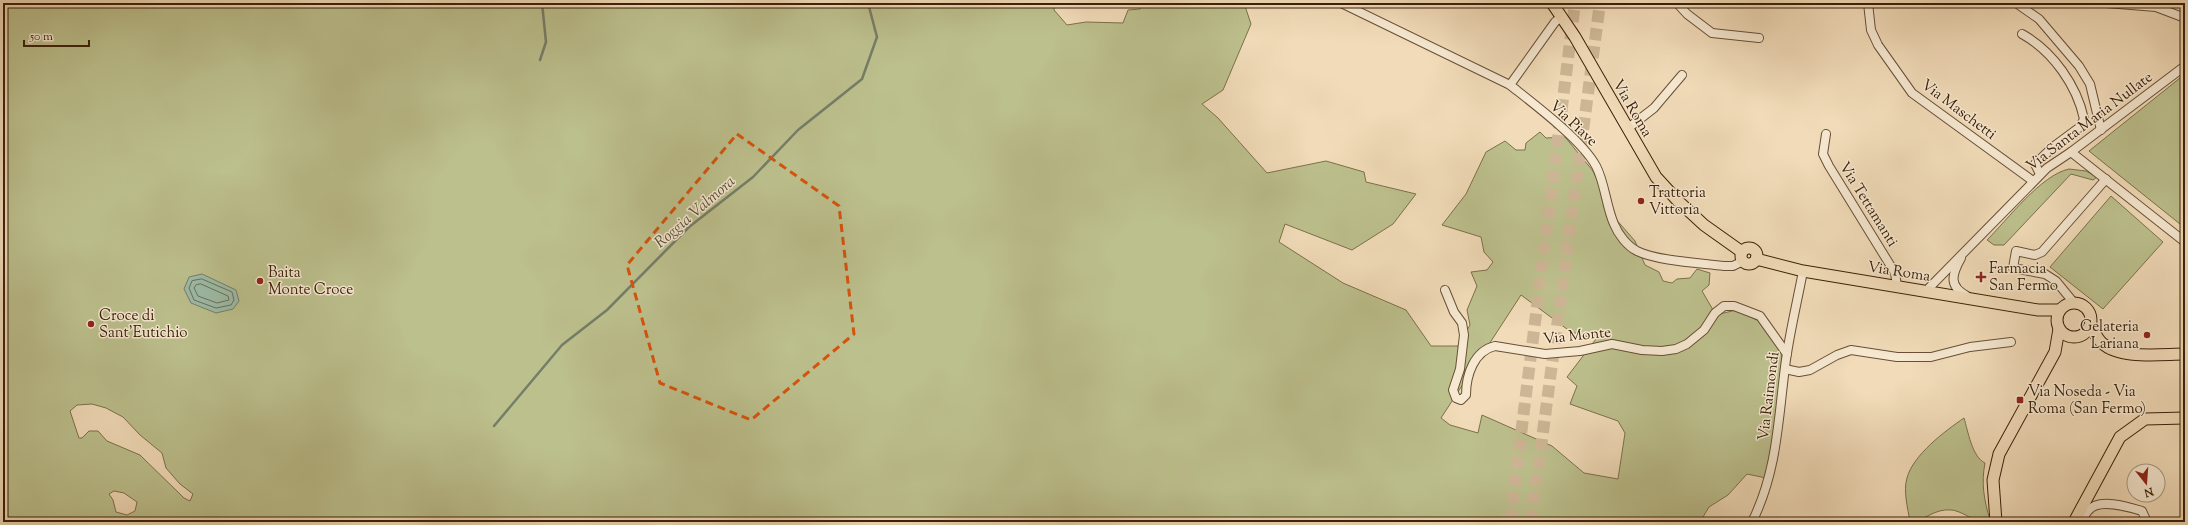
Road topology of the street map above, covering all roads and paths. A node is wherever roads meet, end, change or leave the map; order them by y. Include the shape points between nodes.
1 (1677, 3) edge
2 (1868, 3) edge
3 (2016, 3) edge
4 (2106, 3) edge
5 (1553, 4) edge
6 (1344, 5) edge
7 (1562, 16) junction
8 (2185, 18) edge
9 (2022, 34) dead end
10 (1759, 38) dead end
11 (2185, 66) edge
12 (1682, 75) dead end
13 (1510, 85) junction
14 (1627, 129) junction
15 (2101, 130) junction
16 (1826, 134) dead end
17 (2071, 152) junction
18 (2040, 174) junction
19 (2106, 179) junction
20 (2033, 181) junction
21 (2185, 242) edge
22 (1963, 254) junction
23 (1743, 256) junction
24 (1803, 271) junction
25 (1897, 286) junction
26 (1445, 290) dead end
27 (1926, 291) junction
28 (1975, 299) junction
29 (2074, 303) junction
30 (2038, 310) junction
31 (2060, 310) junction
32 (2090, 325) junction
33 (2058, 326) junction
34 (2074, 337) junction
35 (2011, 342) dead end
36 (2055, 352) junction
37 (1787, 354) junction
38 (2185, 354) edge
39 (1785, 369) junction
40 (2185, 418) edge
41 (1752, 522) edge
42 (1996, 522) edge
43 (2074, 522) edge
44 (2082, 522) edge
45 (2147, 522) edge

1 - 10 street via 1686,14 1712,33
2 - 20 street, Via Maschetti via 1872,30 1878,45 1912,93
3 - 15 street via 2039,19 2078,66 2090,84
4 - 8 street via 2156,7
5 - 7 main road, Via Roma
6 - 13 street, Via Piave
7 - 13 street
7 - 14 main road, Via Roma
9 - 18 street via 2042,47 2058,65 2080,104 2084,119 2080,127 2035,164
11 - 15 street, Via Santa Maria Nullate
12 - 14 street via 1654,108
13 - 23 street, Via Piave via 1589,155 1596,167 1614,225 1628,244 1637,251 1650,256 1733,266
14 - 23 main road, Via Roma via 1656,177 1704,225
15 - 17 street, Via Santa Maria Nullate
16 - 25 street, Via Tettamanti via 1823,154 1895,273
17 - 18 street, Via Santa Maria Nullate
17 - 19 street
18 - 20 street, Via Santa Maria Nullate
19 - 21 street
19 - 29 street via 2042,252 2034,255 2016,251 2013,268 2045,274 2056,281
20 - 22 street, Via Santa Maria Nullate
22 - 27 street, Via Santa Maria Nullate
22 - 28 street, Via Santa Maria Nullate via 1952,276 1954,284 1960,292
23 - 24 main road, Via Roma via 1750,263 1756,259
24 - 25 main road, Via Roma
24 - 37 street, Via Raimondi
25 - 27 main road, Via Roma
26 - 37 street, Via Monte via 1454,312 1462,323 1464,335 1460,369 1453,390 1456,398 1461,400 1466,395 1466,382 1472,365 1490,347 1545,354 1580,351 1612,344 1642,350 1676,349 1704,330 1715,313 1724,306 1734,306 1760,316
27 - 28 main road, Via Roma
28 - 30 main road, Via Roma
29 - 31 main road
29 - 32 main road via 2085,307 2089,313
30 - 31 main road, Via Roma
30 - 33 main road, Via Roma
31 - 33 main road
32 - 34 main road via 2084,334
32 - 38 main road via 2102,343 2109,348 2132,354
33 - 34 main road via 2066,336
33 - 36 main road
34 - 36 main road
35 - 39 street via 1970,346 1931,357 1851,350 1810,370 1799,372
36 - 42 main road via 1999,454 1993,480
37 - 39 street, Via Raimondi
39 - 41 street, Via Raimondi via 1778,436 1768,486
40 - 43 main road via 2144,419 2120,437
44 - 45 street via 2088,510 2101,504 2122,505 2142,511

